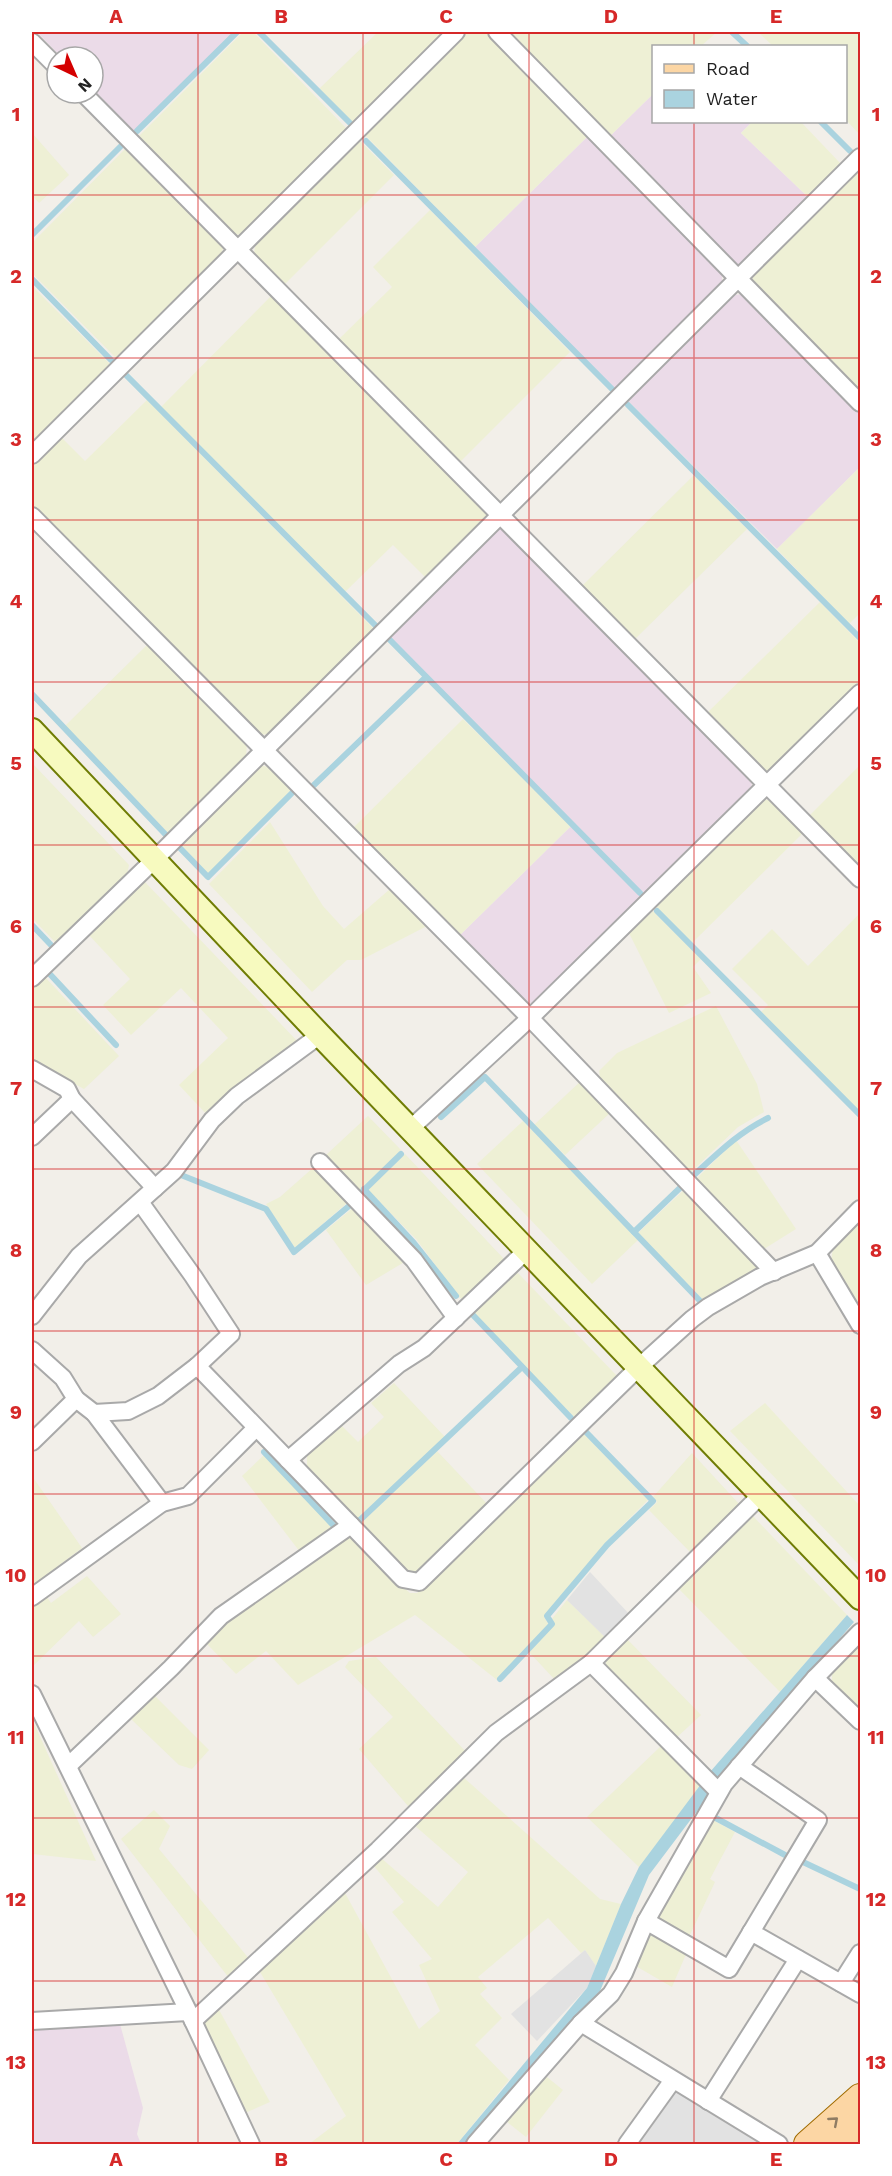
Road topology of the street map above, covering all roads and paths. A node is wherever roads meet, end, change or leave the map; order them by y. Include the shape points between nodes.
1 (456, 32) edge
2 (497, 32) edge
3 (32, 42) edge
4 (45, 55) edge
5 (95, 105) edge
6 (861, 157) edge
7 (238, 249) junction
8 (737, 279) junction
9 (861, 403) edge
10 (32, 455) edge
11 (501, 515) junction
12 (32, 516) edge
13 (861, 693) edge
14 (32, 730) edge
15 (263, 751) junction
16 (768, 786) junction
17 (155, 859) junction
18 (861, 879) edge
19 (32, 978) edge
20 (530, 1018) junction
21 (320, 1035) junction
22 (32, 1069) edge
23 (72, 1099) junction
24 (410, 1129) junction
25 (32, 1137) edge
26 (320, 1162) dead end
27 (154, 1188) junction
28 (140, 1202) junction
29 (861, 1209) edge
30 (527, 1250) junction
31 (817, 1253) junction
32 (774, 1272) junction
33 (32, 1316) edge
34 (456, 1318) junction
35 (861, 1325) edge
36 (32, 1350) edge
37 (197, 1366) junction
38 (639, 1367) junction
39 (76, 1399) junction
40 (94, 1413) junction
41 (256, 1428) junction
42 (32, 1442) edge
43 (288, 1460) junction
44 (762, 1494) junction
45 (162, 1503) junction
46 (351, 1525) junction
47 (32, 1597) edge
48 (861, 1599) edge
49 (861, 1632) edge
50 (591, 1663) junction
51 (815, 1678) junction
52 (32, 1698) edge
53 (861, 1721) edge
54 (68, 1766) junction
55 (739, 1766) junction
56 (713, 1787) junction
57 (646, 1921) junction
58 (751, 1932) junction
59 (861, 1953) edge
60 (798, 1959) junction
61 (841, 1983) junction
62 (861, 1994) edge
63 (190, 2017) junction
64 (32, 2020) edge
65 (581, 2024) junction
66 (673, 2080) junction
67 (861, 2097) edge
68 (708, 2101) junction
69 (861, 2124) edge
70 (251, 2145) edge
71 (475, 2145) edge
72 (627, 2145) edge
73 (779, 2145) edge
74 (807, 2145) edge
75 (837, 2145) edge

1 - 7 street
2 - 8 street
3 - 4 street
5 - 7 street
6 - 8 street
7 - 10 street
7 - 11 street
8 - 9 street
8 - 11 street
11 - 15 street
11 - 16 street
12 - 15 street
13 - 16 street
14 - 17 street
15 - 17 street
15 - 20 street
16 - 18 street
16 - 20 street
17 - 19 street
17 - 21 street
20 - 24 street
20 - 32 street
21 - 24 street
21 - 27 street via 237,1096 212,1120 174,1171
22 - 23 street via 67,1089
23 - 25 street
23 - 27 street
24 - 30 street
26 - 34 street via 414,1260
27 - 28 street
28 - 33 street via 79,1256
28 - 37 street via 231,1334
29 - 31 street
30 - 34 street
30 - 38 street
31 - 32 street
31 - 35 street
32 - 38 street via 708,1307
34 - 43 street
36 - 39 street via 63,1378
37 - 40 street via 158,1396 128,1412
37 - 41 street
38 - 44 street
38 - 46 street via 419,1582 403,1579
39 - 40 street
39 - 42 street
40 - 45 street
41 - 43 street
41 - 45 street via 188,1496
43 - 46 street
44 - 48 street
44 - 50 street
45 - 47 street
46 - 54 street via 221,1616
49 - 51 street
50 - 56 street
50 - 63 street via 496,1733 378,1850
51 - 53 street
51 - 55 street
52 - 54 street
54 - 63 street
55 - 56 street
55 - 58 street via 818,1820
56 - 57 street
57 - 58 street via 729,1969
57 - 65 street via 611,1994
58 - 60 street
59 - 61 street
60 - 61 street
60 - 68 street
61 - 62 street
63 - 64 street
63 - 70 street
65 - 66 street
65 - 71 street
66 - 68 street
66 - 72 street
74 -> 67 main road
68 - 73 street
69 - 75 main road

